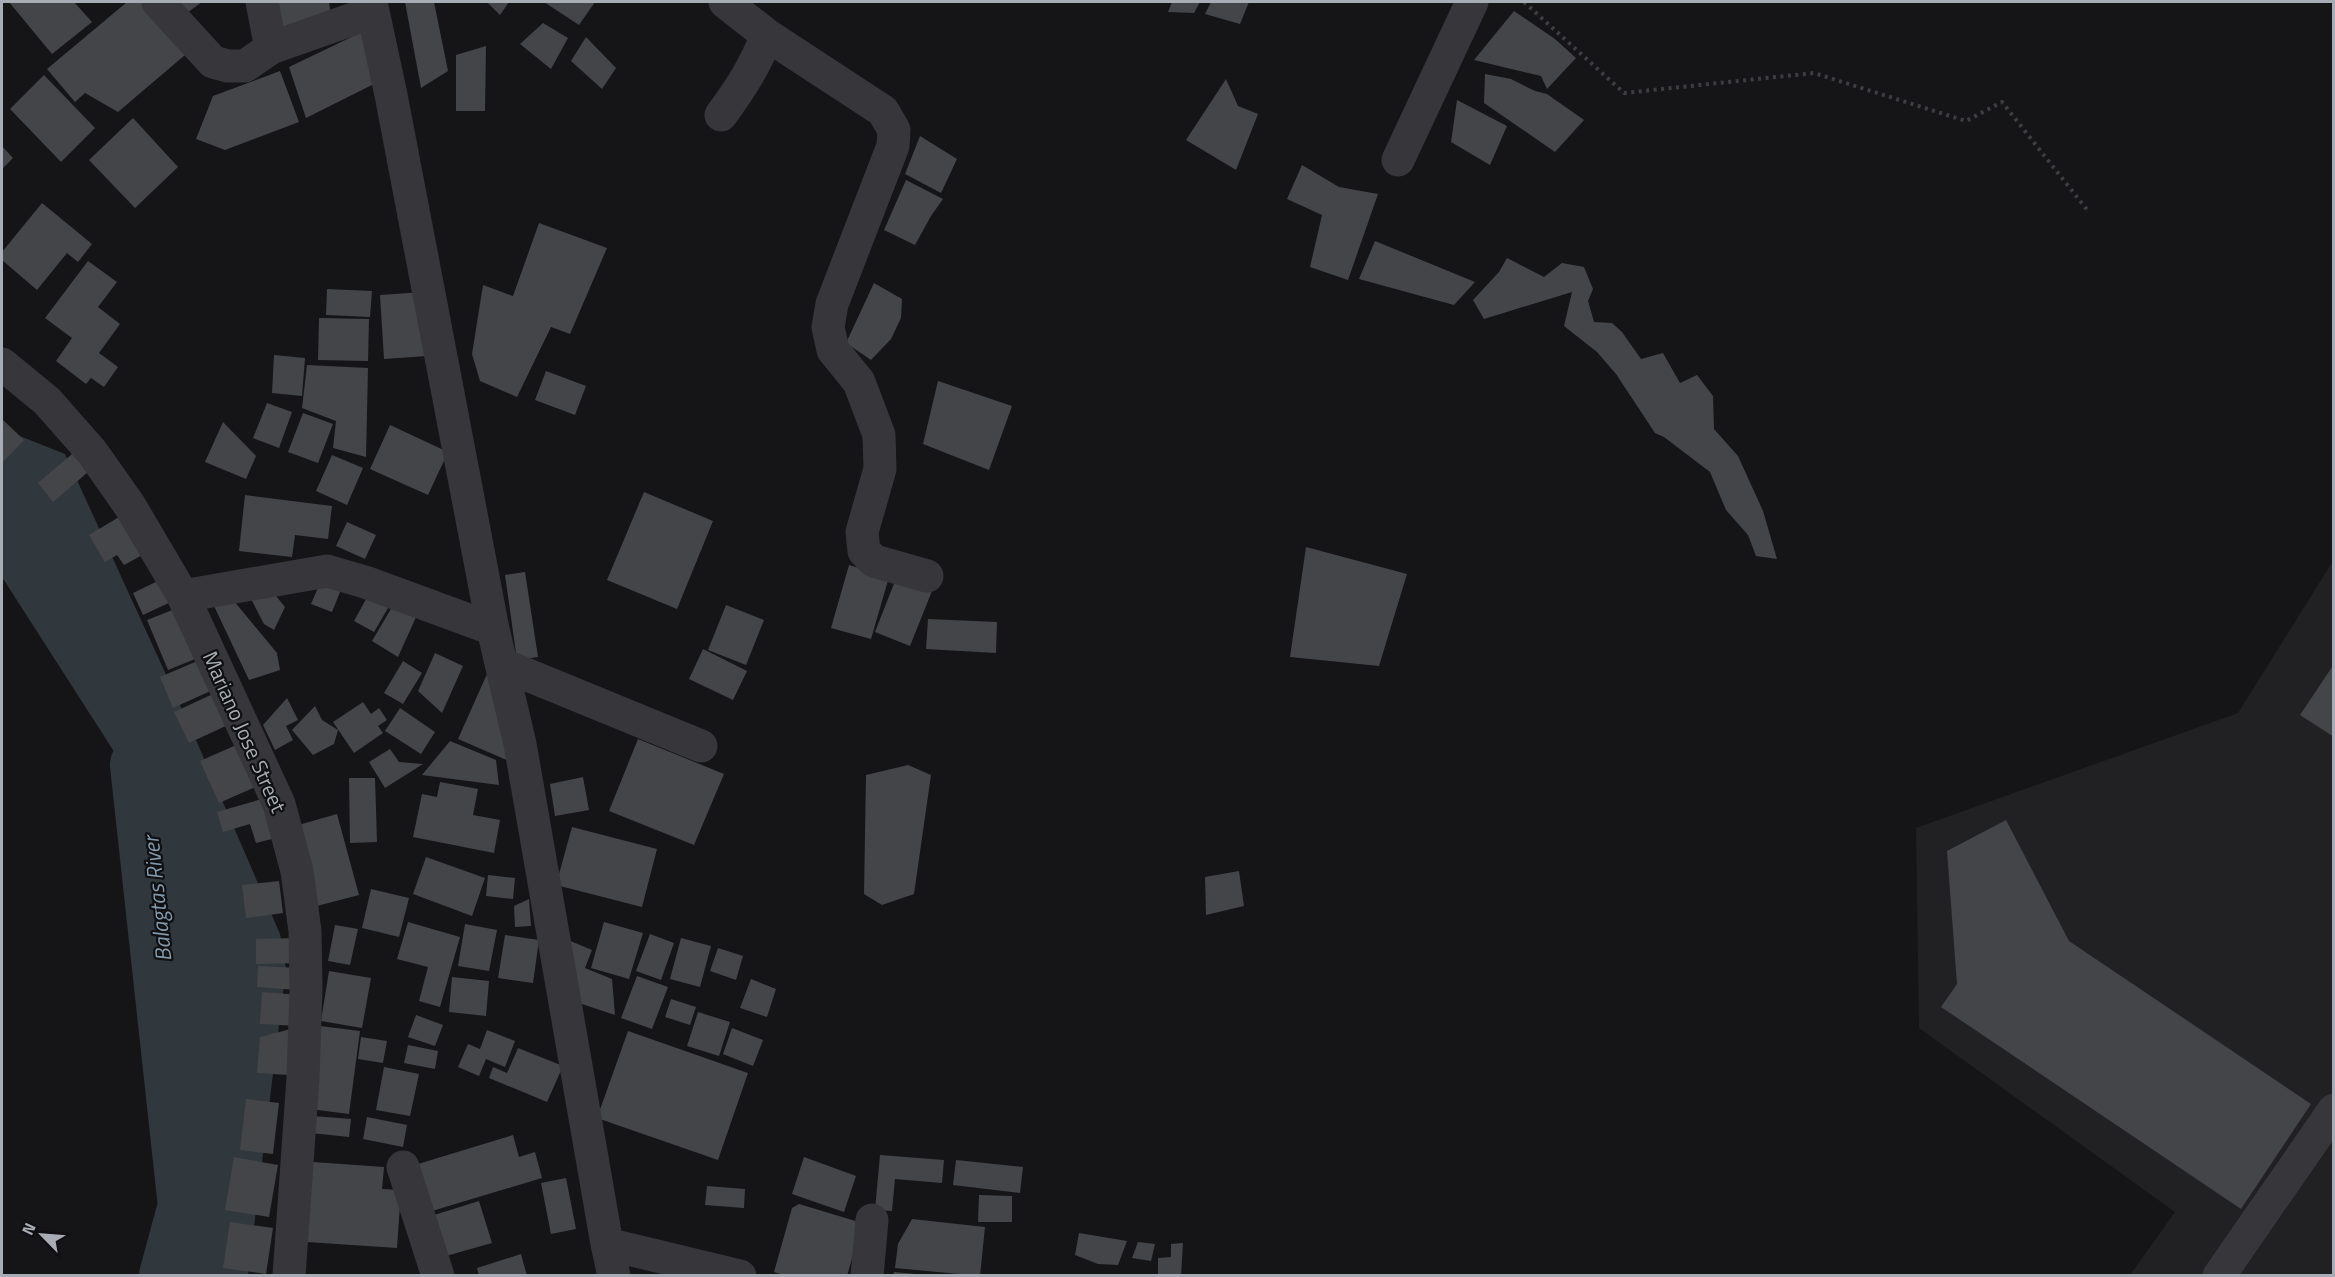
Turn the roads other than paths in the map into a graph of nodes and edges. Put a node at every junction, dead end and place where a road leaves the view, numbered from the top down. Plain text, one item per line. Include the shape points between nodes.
1 (158, 2) edge
2 (262, 2) edge
3 (725, 2) edge
4 (1472, 2) edge
5 (372, 7) edge
6 (767, 35) junction
7 (271, 48) junction
8 (721, 115) dead end
9 (1398, 160) dead end
10 (2, 364) edge
11 (927, 576) dead end
12 (183, 596) junction
13 (493, 629) junction
14 (501, 664) junction
15 (701, 746) dead end
16 (2334, 1110) edge
17 (403, 1167) dead end
18 (872, 1220) dead end
19 (607, 1244) junction
20 (289, 1275) edge
21 (438, 1275) edge
22 (614, 1275) edge
23 (740, 1275) edge
24 (867, 1275) edge
25 (2219, 1275) edge

1 - 7 street via 213,62 245,66
2 - 7 street
3 - 6 street
4 - 9 street
5 - 7 street
5 - 13 street
6 - 8 street via 757,63
6 - 11 street via 883,111 894,130 893,146 832,304 828,327 833,350 859,382 879,435 880,469 862,532 864,551 874,561
10 - 12 street, Mariano Jose Street via 47,401 92,452 130,506
12 - 13 street via 327,571
12 - 20 street, Mariano Jose Street via 279,804 297,871 305,931 306,989
13 - 14 street
14 - 15 street
14 - 19 street via 520,744
16 - 25 street
17 - 21 street
18 - 24 street
19 - 22 street
19 - 23 street

